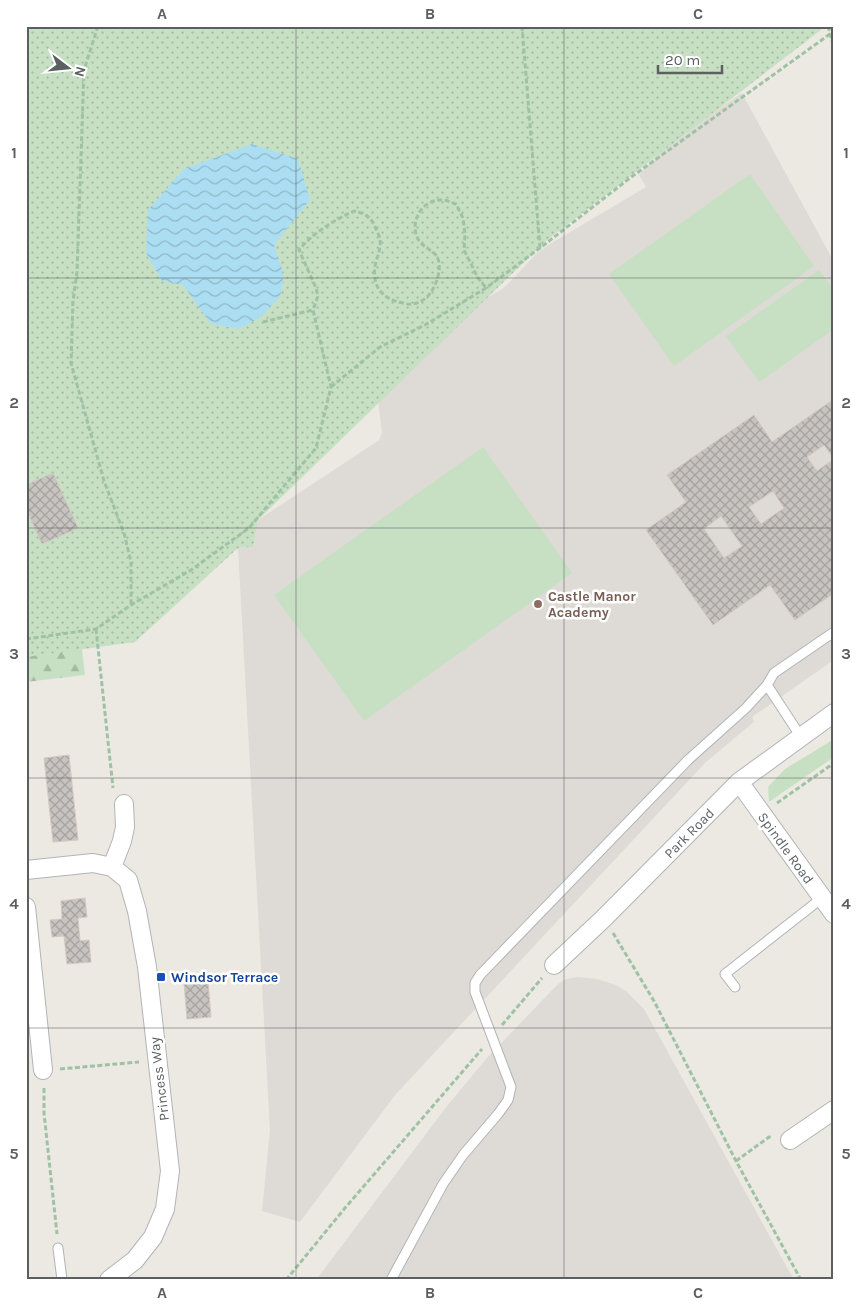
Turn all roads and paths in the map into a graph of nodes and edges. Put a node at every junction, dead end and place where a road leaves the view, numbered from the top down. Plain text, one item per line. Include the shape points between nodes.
1 (98, 26) edge
2 (522, 26) edge
3 (828, 26) edge
4 (832, 34) edge
5 (834, 48) edge
6 (540, 248) junction
7 (486, 288) junction
8 (313, 310) junction
9 (263, 322) dead end
10 (331, 387) junction
11 (131, 605) junction
12 (96, 629) junction
13 (834, 632) edge
14 (26, 639) edge
15 (767, 685) junction
16 (834, 713) edge
17 (801, 736) junction
18 (834, 763) edge
19 (739, 782) junction
20 (124, 804) joint
21 (761, 814) junction
22 (112, 867) junction
23 (26, 870) edge
24 (822, 898) junction
25 (26, 907) edge
26 (834, 914) edge
27 (604, 918) junction
28 (554, 965) joint
29 (735, 987) dead end
30 (492, 1037) junction
31 (157, 1060) junction
32 (43, 1070) junction
33 (834, 1110) edge
34 (790, 1140) joint
35 (736, 1161) junction
36 (58, 1248) joint
37 (62, 1280) edge
38 (109, 1280) edge
39 (286, 1280) edge
40 (391, 1280) edge
41 (801, 1280) edge

1 - 11 path via 84,70 71,362 104,481 124,533 131,562
2 - 6 path
3 - 4 path
4 - 5 path
4 - 6 path via 630,178
6 - 7 path
7 - 8 path via 464,250 463,218 456,204 442,200 430,202 417,214 414,229 418,239 437,257 438,281 420,302 406,304 391,300 380,293 376,281 380,239 373,221 366,214 354,211 308,239 299,250 318,296
7 - 10 path via 425,325 380,347
8 - 9 path
8 - 10 path
10 - 11 path via 316,448 249,528 191,570
11 - 12 path
12 - 14 path
12 - 20 path via 114,796
13 - 15 lane via 774,673
15 - 17 lane
15 - 30 lane via 688,760 480,974 475,992
16 - 17 street, Park Road
17 - 19 street, Park Road
18 - 21 path
19 - 21 street, Spindle Road
19 - 27 street, Park Road
20 - 22 street via 125,827
21 - 24 street, Spindle Road
22 - 23 street via 93,863
22 - 31 street, Princess Way via 128,880 137,911
24 - 26 street, Spindle Road
24 - 29 lane via 725,974
25 - 32 street
27 - 28 street, Park Road
27 - 35 path via 654,1001
28 - 30 path
30 - 39 path
30 - 40 lane via 511,1086 508,1100 443,1184
31 - 32 path
31 - 38 street, Princess Way via 170,1171 166,1209 153,1237 134,1260
32 - 36 path via 44,1113
33 - 34 street
34 - 35 path via 769,1137
35 - 41 path
36 - 37 lane

